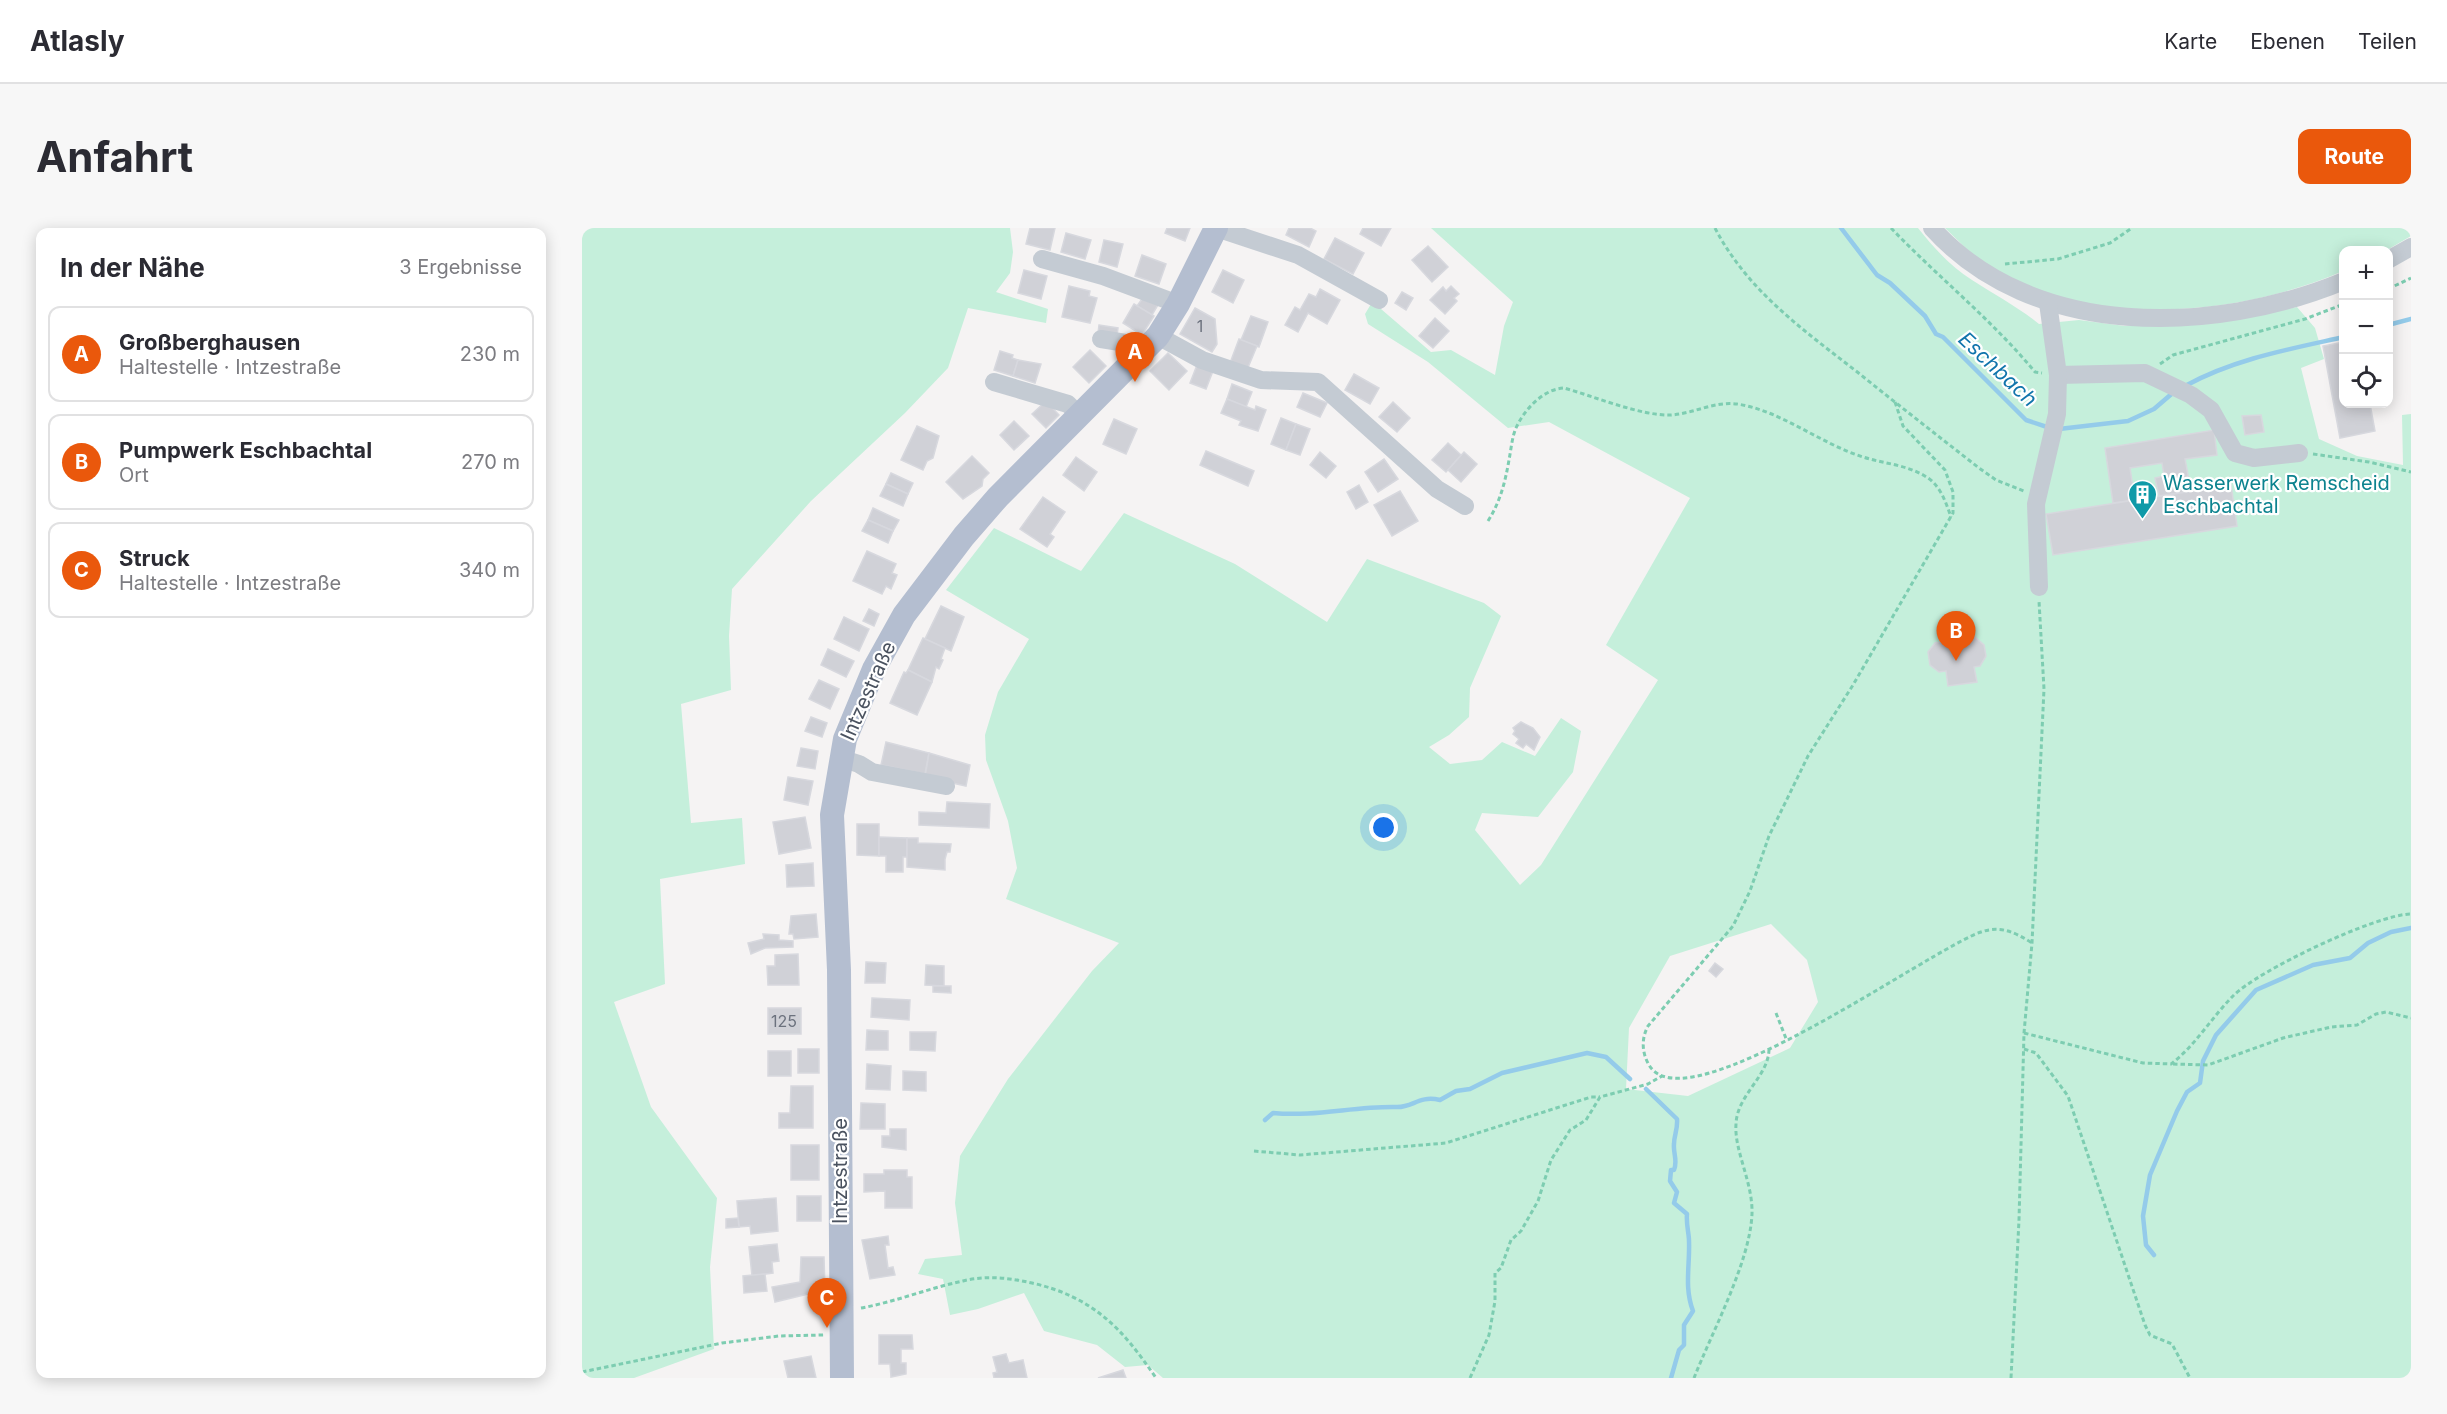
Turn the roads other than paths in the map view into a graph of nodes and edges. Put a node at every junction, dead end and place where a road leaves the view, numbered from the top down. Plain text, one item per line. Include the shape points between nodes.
1 (1216, 228) edge
2 (1932, 228) edge
3 (2411, 247) edge
4 (2393, 257) edge
5 (1042, 259) dead end
6 (2339, 282) edge
7 (1378, 300) dead end
8 (2048, 303) junction
9 (1178, 304) junction
10 (1101, 339) dead end
11 (1151, 344) junction
12 (2058, 375) junction
13 (994, 382) dead end
14 (1080, 416) junction
15 (2300, 453) road end
16 (1465, 507) dead end
17 (2039, 587) road end
18 (840, 758) junction
19 (946, 786) dead end
20 (842, 1378) edge

1 - 7 street via 1298,255
1 - 9 main road, Intzestraße
2 - 8 street via 1964,259 2008,286
3 - 4 street
5 - 9 street
6 - 8 street via 2266,306 2204,314 2119,317
8 - 12 street
9 - 11 main road, Intzestraße
10 - 11 street
11 - 14 main road, Intzestraße
11 - 16 street via 1261,380 1318,382 1437,489
12 - 15 street via 2145,374 2176,387 2211,410 2235,453 2254,458
12 - 17 street via 2057,414 2037,494
13 - 14 street via 1068,404
14 - 18 main road, Intzestraße via 998,497 904,615 874,669
18 - 19 street via 872,772
18 - 20 main road, Intzestraße via 832,821 839,970

